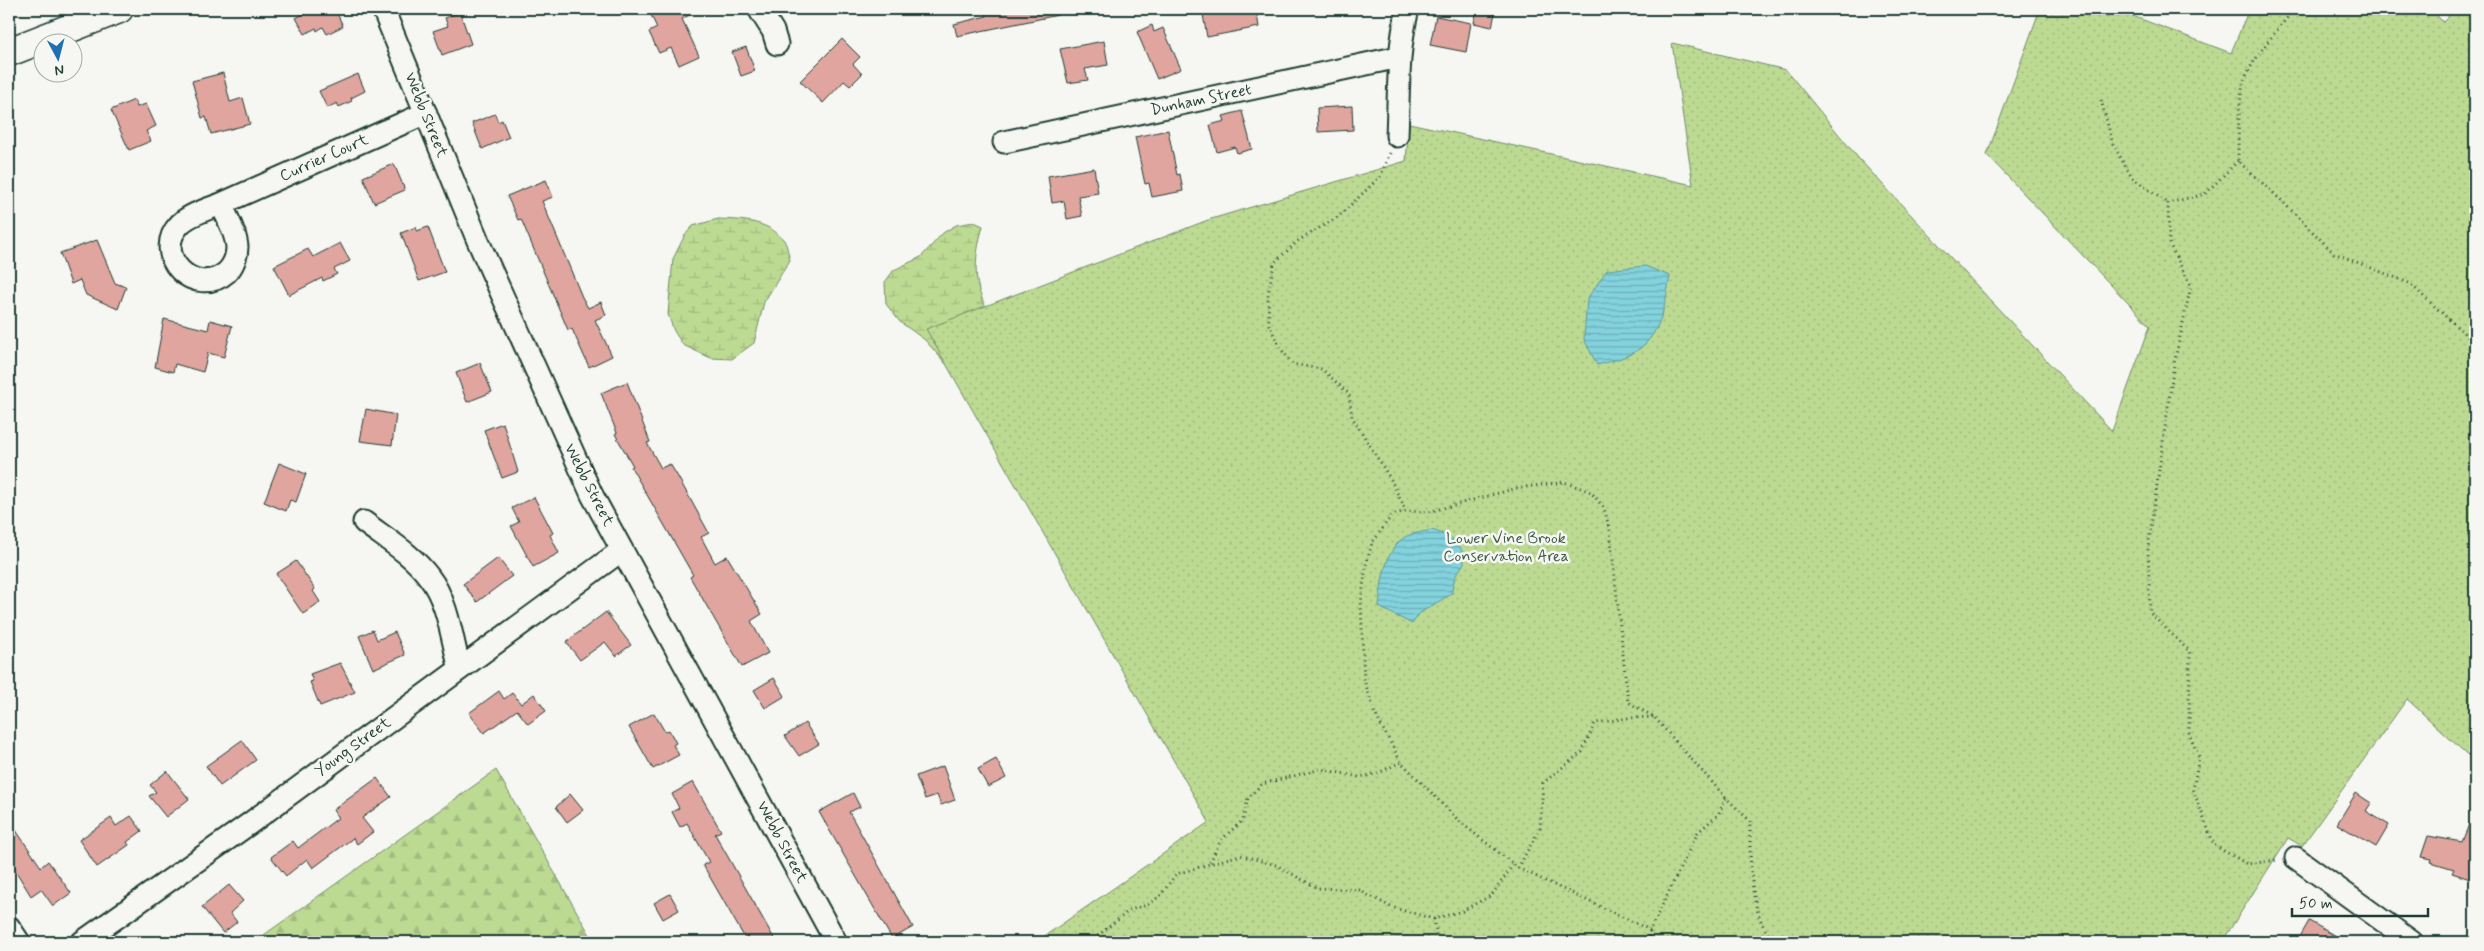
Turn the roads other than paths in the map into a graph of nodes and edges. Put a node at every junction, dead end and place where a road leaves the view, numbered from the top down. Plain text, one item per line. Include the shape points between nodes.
1 (118, 9) edge
2 (383, 9) edge
3 (759, 9) edge
4 (1408, 9) edge
5 (777, 44) dead end
6 (9, 52) edge
7 (1399, 57) junction
8 (426, 113) junction
9 (1397, 136) road end
10 (1004, 142) dead end
11 (221, 204) dead end
12 (364, 522) dead end
13 (622, 550) junction
14 (460, 668) junction
15 (2296, 858) road end
16 (2372, 912) junction
17 (9, 927) edge
18 (19, 942) edge
19 (82, 942) edge
20 (836, 942) edge
21 (2383, 942) edge
22 (2412, 942) edge

1 - 6 main road
2 - 8 street, Webb Street
3 - 5 street
4 - 7 street
7 - 9 street
7 - 10 street, Dunham Street
8 - 11 street, Currier Court
8 - 13 street, Webb Street via 545,396
12 - 14 street via 412,558 430,578 442,604
13 - 14 street, Young Street
13 - 20 street, Webb Street
14 - 19 street, Young Street
15 - 16 street
16 - 21 street
16 - 22 street
17 - 18 street

